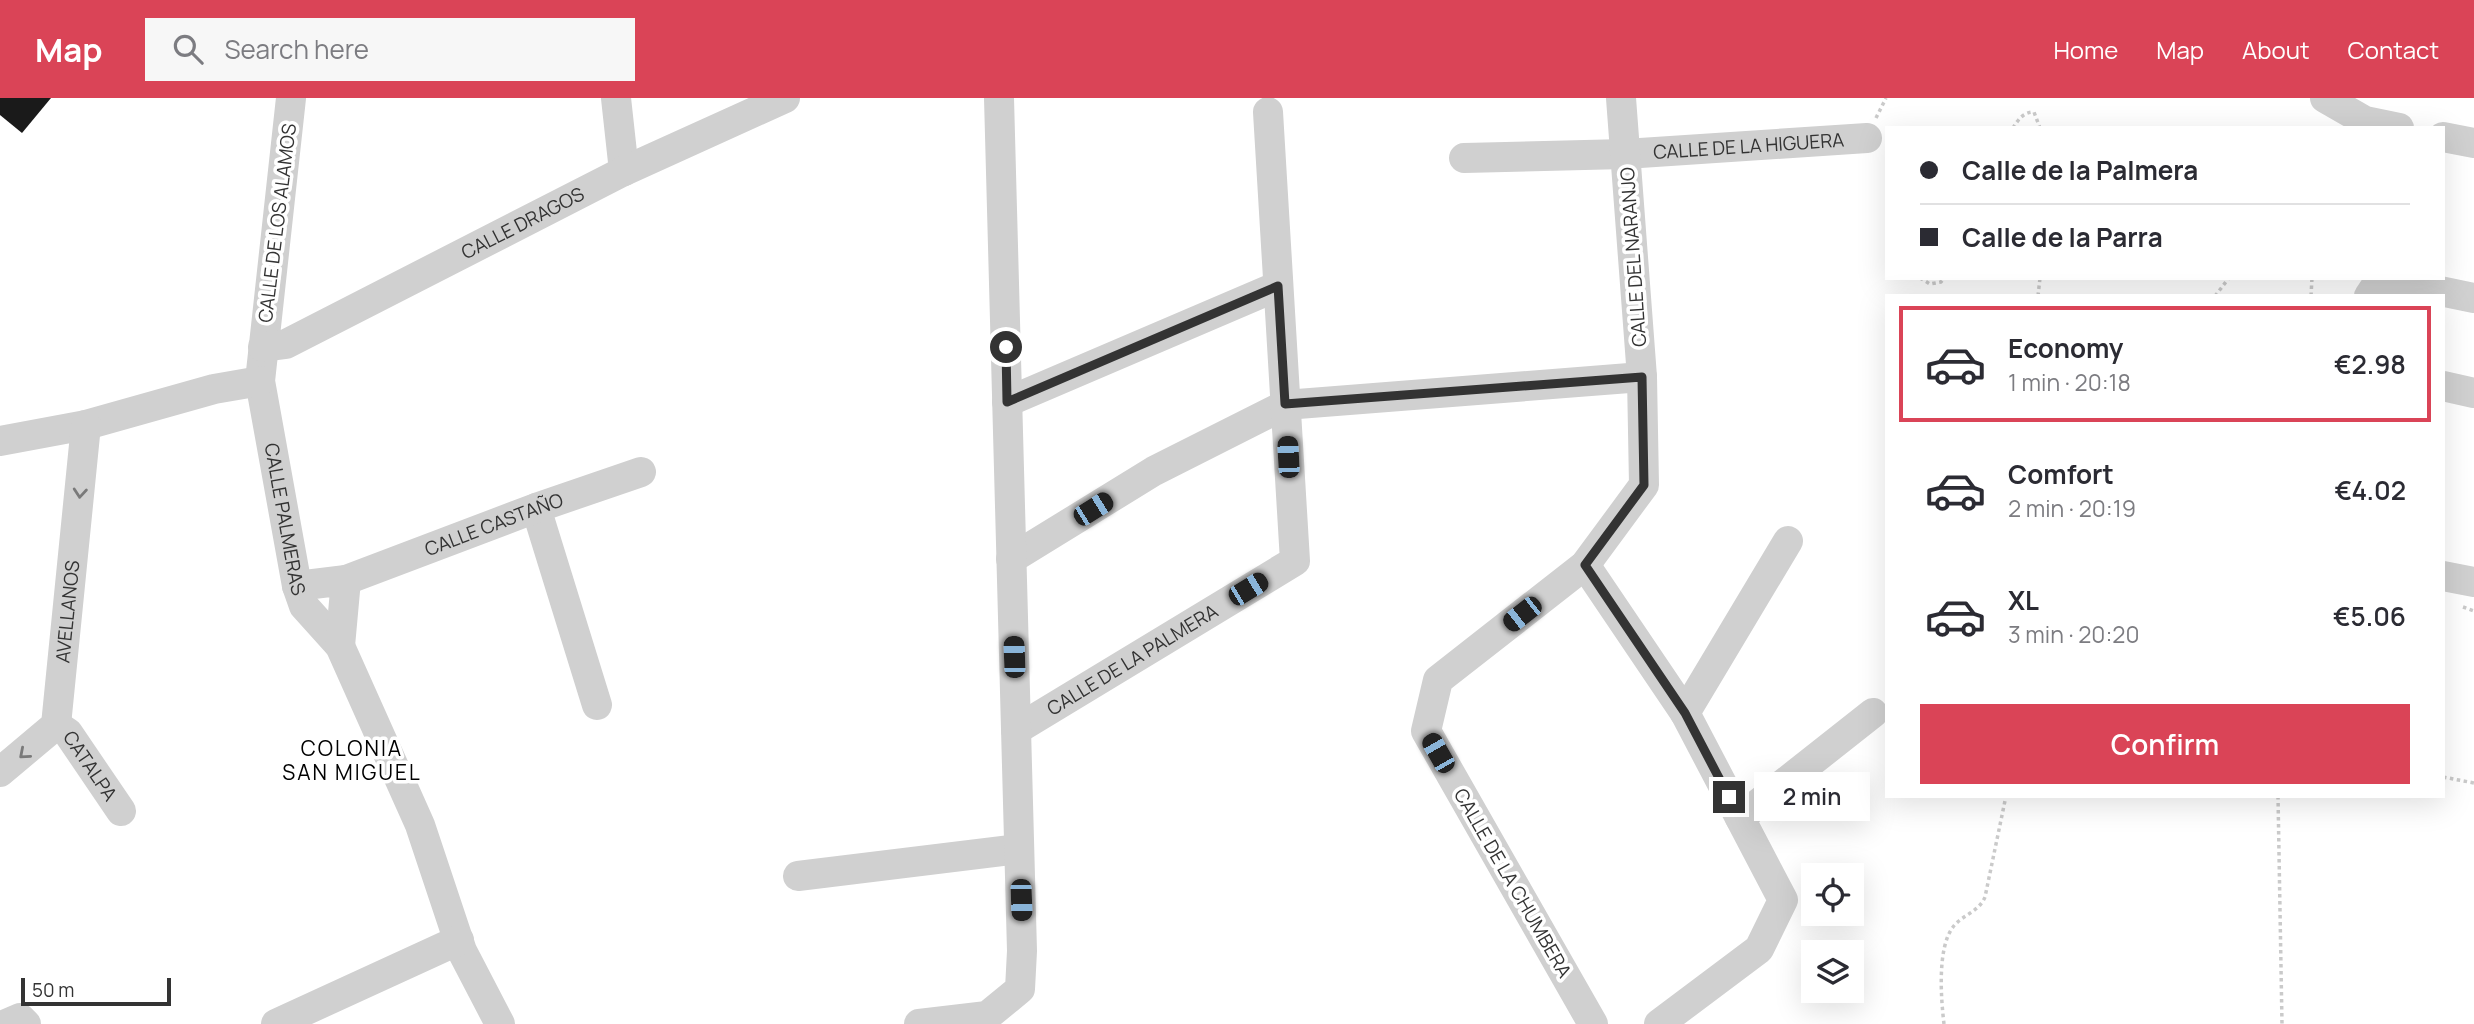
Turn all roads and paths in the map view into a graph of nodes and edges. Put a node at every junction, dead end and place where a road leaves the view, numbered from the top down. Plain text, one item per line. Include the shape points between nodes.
1 (291, 98) edge
2 (616, 98) edge
3 (785, 98) edge
4 (999, 98) edge
5 (1621, 98) edge
6 (2338, 101) edge
7 (1268, 112) dead end
8 (2014, 126) edge
9 (2038, 126) edge
10 (2389, 126) edge
11 (2445, 137) edge
12 (1867, 138) dead end
13 (2474, 143) edge
14 (1625, 154) junction
15 (1464, 158) dead end
16 (624, 171) junction
17 (1923, 280) edge
18 (1942, 280) edge
19 (2227, 280) edge
20 (1278, 286) junction
21 (2378, 288) edge
22 (2217, 294) edge
23 (2436, 294) edge
24 (2445, 295) edge
25 (2474, 298) edge
26 (263, 347) junction
27 (1642, 377) junction
28 (260, 381) junction
29 (2445, 386) edge
30 (2474, 393) edge
31 (1007, 402) junction
32 (1285, 404) junction
33 (86, 425) junction
34 (0, 441) edge
35 (641, 472) dead end
36 (536, 508) junction
37 (1788, 541) dead end
38 (1012, 559) junction
39 (1585, 565) junction
40 (2445, 576) edge
41 (346, 580) junction
42 (2474, 582) edge
43 (297, 586) junction
44 (340, 646) junction
45 (597, 705) dead end
46 (1685, 713) junction
47 (1873, 713) dead end
48 (56, 725) junction
49 (1016, 730) junction
50 (0, 772) edge
51 (2445, 777) edge
52 (2474, 783) edge
53 (2006, 798) edge
54 (2278, 798) edge
55 (121, 811) dead end
56 (1740, 818) junction
57 (1019, 849) junction
58 (798, 876) dead end
59 (459, 940) junction
60 (6, 1024) edge
61 (26, 1024) edge
62 (276, 1024) edge
63 (500, 1024) edge
64 (919, 1024) edge
65 (1593, 1024) edge
66 (1659, 1024) edge
67 (1944, 1024) edge
68 (2282, 1024) edge

1 - 26 street, CALLE DE LOS ALAMOS
2 - 16 street
3 - 16 street, CALLE DRAGOS
4 - 31 street, CALLE DE LA PALMERA
5 - 14 street, CALLE DEL NARANJO
6 - 10 street via 2365,121
7 - 20 street, CALLE DE LA PALMERA
8 - 9 path via 2034,112
11 - 13 street
12 - 14 street, CALLE DE LA HIGUERA
14 - 15 street, CALLE DE LA HIGUERA
14 - 27 street, CALLE DEL NARANJO
16 - 26 street, CALLE DRAGOS via 286,344
17 - 18 path via 1930,284
19 - 22 path
20 - 31 street
20 - 32 street, CALLE DE LA PALMERA
21 - 23 street
24 - 25 street
26 - 28 street, CALLE PALMERAS
27 - 32 street
27 - 39 street, CALLE DEL NARANJO via 1644,485
28 - 33 street via 214,389
28 - 43 street, CALLE PALMERAS
29 - 30 street
31 - 38 street, CALLE DE LA PALMERA
32 - 38 street via 1154,471
32 - 49 street, CALLE DE LA PALMERA via 1294,561
33 - 34 street
33 -> 48 street, AVELLANOS
35 - 36 street, CALLE CASTAÑO
36 - 41 street, CALLE CASTAÑO
36 - 45 street
37 - 46 street
38 - 49 street, CALLE DE LA PALMERA
39 - 46 street
39 - 65 street, CALLE DE LA CHUMBERA via 1438,680 1426,731
40 - 42 street
41 - 43 street, CALLE CASTAÑO
41 - 44 street
43 - 44 street, CALLE PALMERAS via 304,606
44 - 59 street, CALLE PALMERAS via 420,825
46 - 56 street
47 - 56 street
48 -> 50 street
48 - 55 street, CATALPA via 68,733
49 - 57 street, CALLE DE LA PALMERA
51 - 52 path
53 - 67 path via 1985,897 1952,928 1944,956 1940,990
54 - 68 path
56 - 66 street via 1783,900 1759,949
57 - 58 street
57 - 64 street, CALLE DE LA PALMERA via 1020,989 987,1016
59 - 62 street
59 - 63 street, CALLE PALMERAS
60 - 61 street via 20,1018

